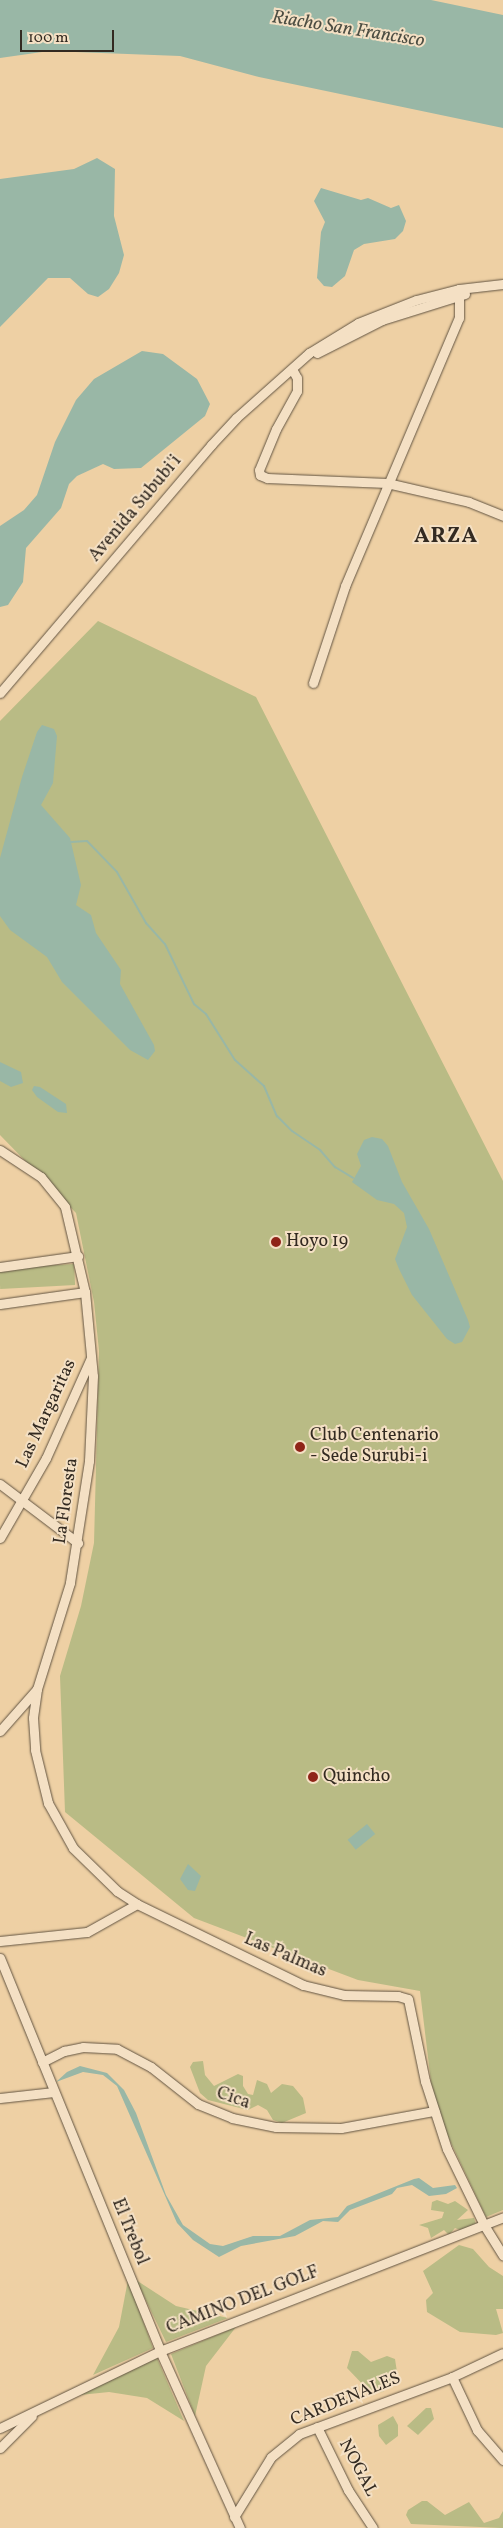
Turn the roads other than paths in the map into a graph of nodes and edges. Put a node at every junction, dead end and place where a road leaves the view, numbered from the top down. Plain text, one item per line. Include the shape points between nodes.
1 (503, 285) edge
2 (460, 292) junction
3 (292, 369) junction
4 (386, 483) junction
5 (503, 516) edge
6 (313, 683) dead end
7 (0, 693) edge
8 (0, 1150) edge
9 (78, 1256) junction
10 (0, 1267) edge
11 (85, 1292) junction
12 (0, 1304) edge
13 (92, 1354) junction
14 (0, 1484) edge
15 (22, 1502) junction
16 (0, 1538) edge
17 (78, 1543) junction
18 (37, 1689) junction
19 (18, 1713) junction
20 (33, 1718) junction
21 (0, 1732) edge
22 (117, 1891) junction
23 (137, 1904) junction
24 (121, 1911) junction
25 (0, 1941) edge
26 (0, 1958) edge
27 (42, 2062) junction
28 (54, 2092) junction
29 (0, 2098) edge
30 (434, 2111) junction
31 (503, 2217) edge
32 (484, 2225) junction
33 (503, 2256) edge
34 (160, 2350) junction
35 (503, 2353) edge
36 (452, 2377) junction
37 (33, 2414) junction
38 (318, 2427) junction
39 (0, 2428) edge
40 (0, 2448) edge
41 (503, 2460) edge
42 (234, 2517) junction
43 (371, 2525) edge
44 (240, 2528) edge

1 - 2 street, Avenida Sububi'i
2 - 3 street, Avenida Sububi'i via 382,320 308,356
2 - 4 street via 459,318
3 - 4 street via 297,378 297,391 276,429 259,470 260,475 267,478
3 - 7 street, Avenida Sububi'i via 236,418 212,444
4 - 5 street via 468,502
4 - 6 street via 345,586
8 - 9 street, La Floresta via 41,1177 65,1207
9 - 10 street
9 - 11 street, La Floresta
11 - 12 street
11 - 13 street, La Floresta
13 - 15 street, Las Margaritas via 46,1458
13 - 17 street, La Floresta via 89,1462
14 - 15 street
15 - 16 street, Las Margaritas
15 - 17 street
17 - 18 street, La Floresta via 70,1583
18 - 19 street, La Floresta
18 - 20 street, Las Palmas
19 - 20 street via 24,1711
19 - 21 street, La Floresta
20 - 22 street, Las Palmas via 39,1778 48,1803 73,1848
22 - 23 street, Las Palmas
22 - 24 street
23 - 24 street
23 - 30 street, Las Palmas via 303,1985 344,1995 408,1999
24 - 25 street via 100,1926 72,1936
26 - 27 street, El Trebol
27 - 28 street, El Trebol
27 - 30 street, Cica via 64,2051 83,2047 117,2049 152,2067 198,2104 232,2118 276,2127 341,2128
28 - 29 street
28 - 34 street, El Trebol
30 - 32 street, Las Palmas via 460,2178
31 - 32 street, CAMINO DEL GOLF
32 - 33 street, Las Palmas
32 - 34 street, CAMINO DEL GOLF
34 - 37 street, CAMINO DEL GOLF via 83,2386
34 - 42 street, El Trebol
35 - 36 street, CARDENALES
36 - 38 street, CARDENALES
36 - 41 street via 477,2430
37 - 39 street, CAMINO DEL GOLF
37 - 40 street
38 - 42 street, CARDENALES via 299,2434 271,2457
38 - 43 street, NOGAL via 348,2490
42 - 44 street, El Trebol

